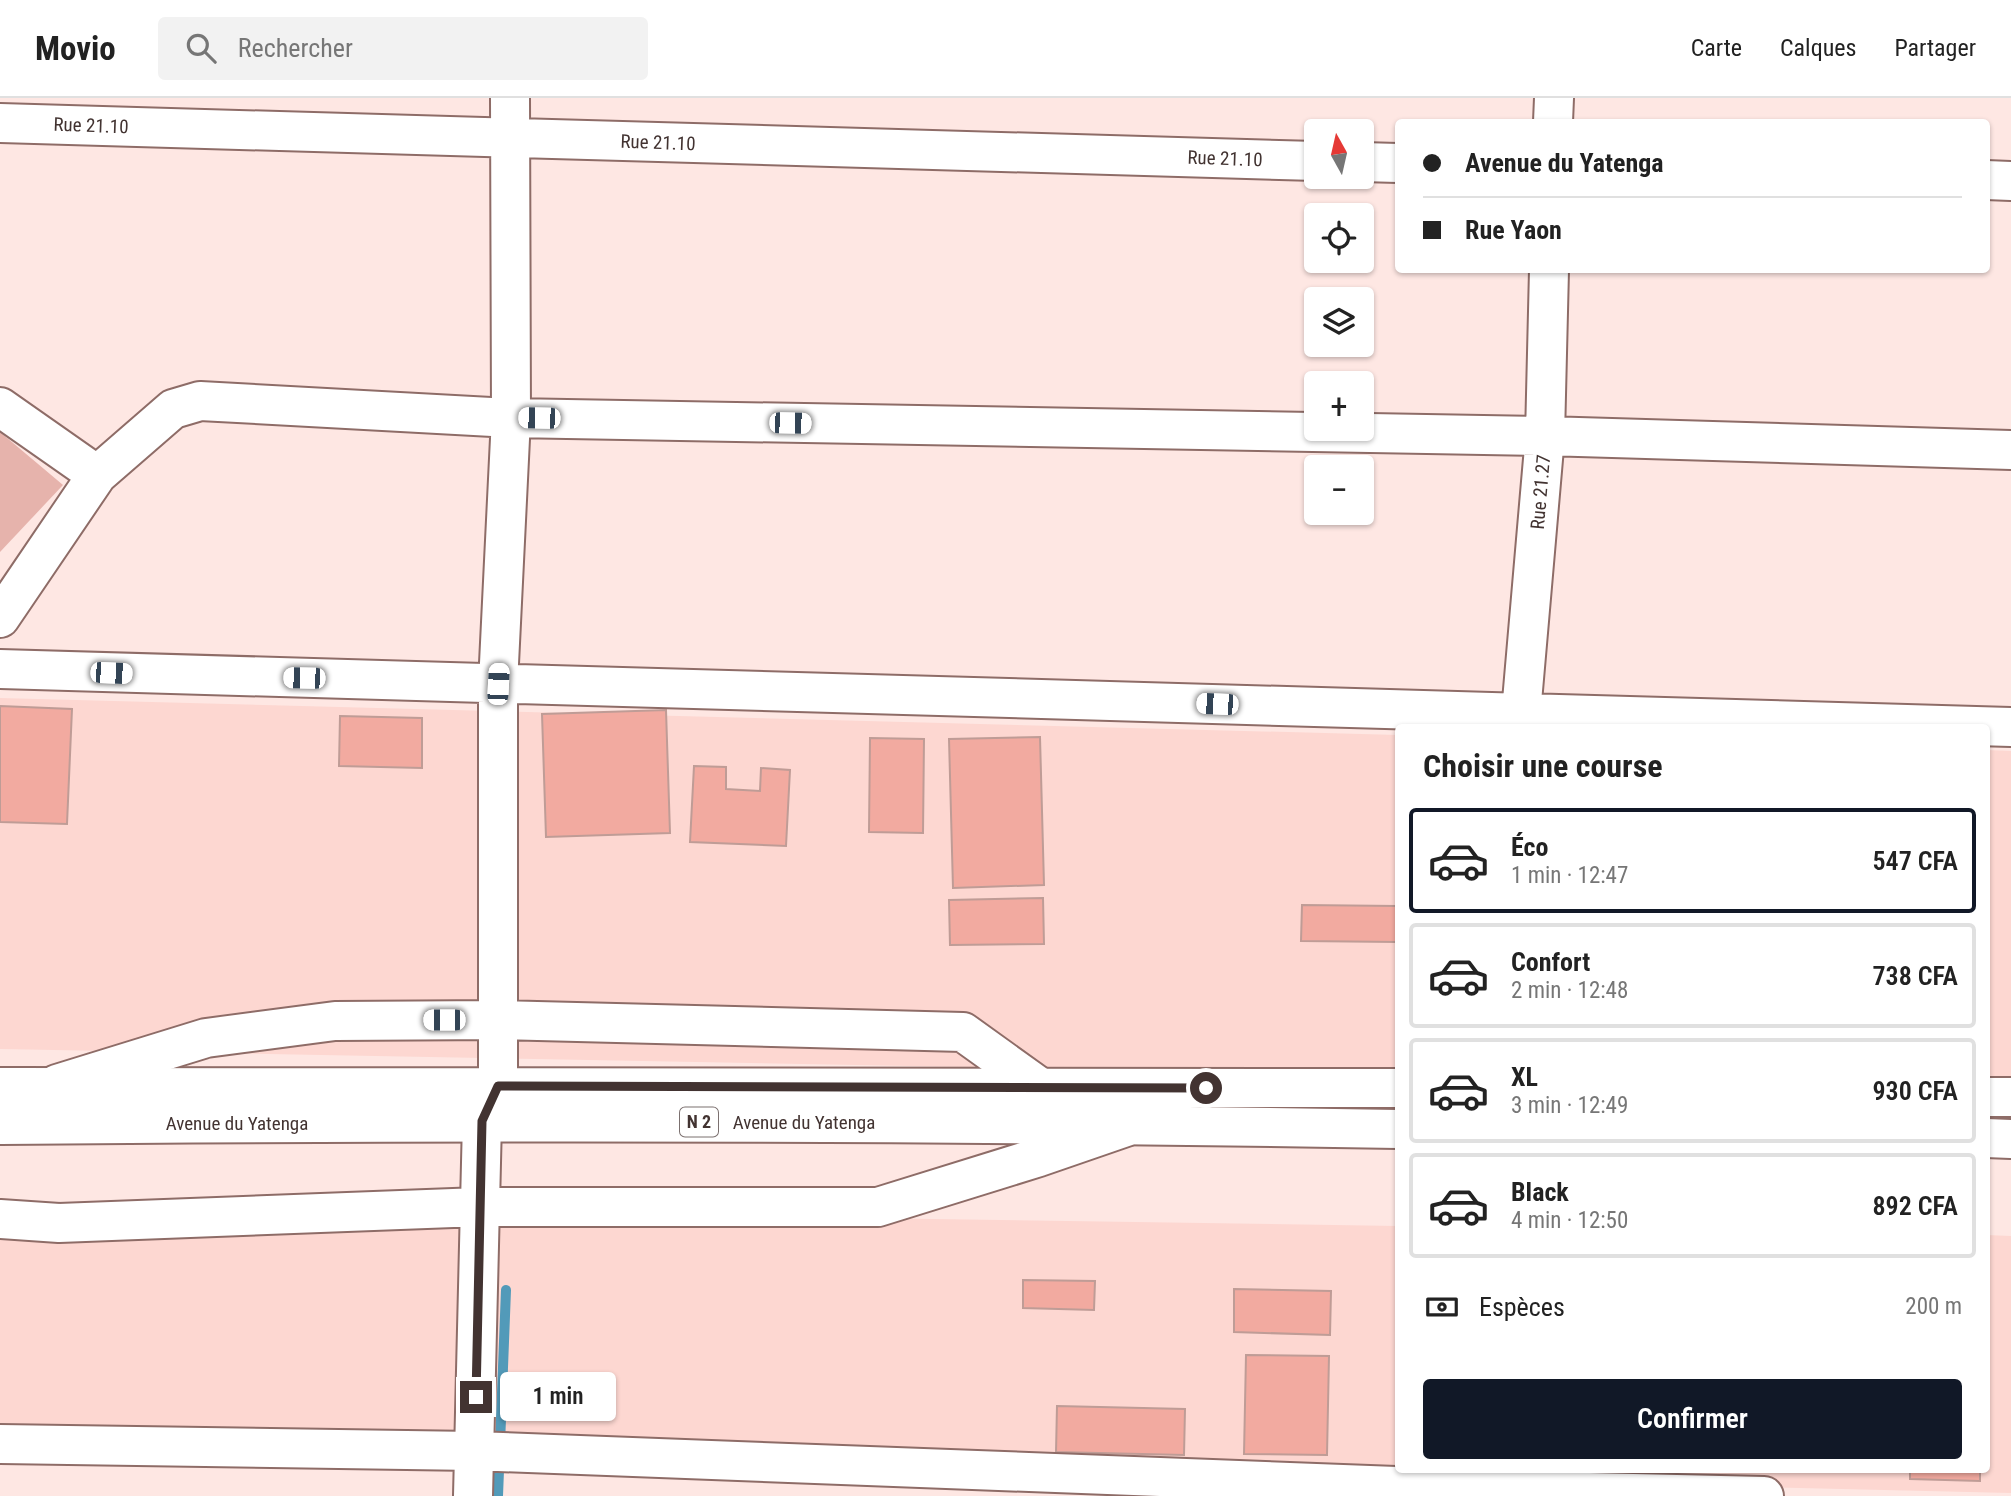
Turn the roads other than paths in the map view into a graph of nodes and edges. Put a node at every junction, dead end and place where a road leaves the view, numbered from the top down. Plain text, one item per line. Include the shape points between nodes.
1 (510, 98) edge
2 (1554, 98) edge
3 (1553, 119) edge
4 (0, 123) edge
5 (508, 137) junction
6 (1304, 161) edge
7 (1374, 162) edge
8 (1395, 163) edge
9 (1990, 180) edge
10 (2011, 181) edge
11 (1549, 273) edge
12 (0, 407) edge
13 (511, 418) junction
14 (1545, 436) junction
15 (2011, 450) edge
16 (97, 475) junction
17 (0, 618) edge
18 (0, 669) edge
19 (498, 684) junction
20 (1521, 713) junction
21 (1906, 724) edge
22 (1990, 726) edge
23 (2011, 727) edge
24 (498, 1020) junction
25 (498, 1086) junction
26 (0, 1087) edge
27 (46, 1087) junction
28 (1041, 1088) junction
29 (1395, 1088) edge
30 (1990, 1097) edge
31 (2011, 1097) edge
32 (482, 1121) junction
33 (1132, 1124) junction
34 (0, 1125) edge
35 (1395, 1129) edge
36 (1990, 1138) edge
37 (2011, 1139) edge
38 (480, 1207) junction
39 (0, 1219) edge
40 (0, 1444) edge
41 (474, 1451) junction
42 (1503, 1493) edge
43 (474, 1496) edge
44 (1764, 1496) edge

1 - 5 street
2 - 3 street
4 - 5 street, Rue 21.10
5 - 6 street, Rue 21.10
5 - 13 street
7 - 8 street
9 - 10 street
11 - 14 street, Rue 21.27
12 - 16 street
13 - 14 street
13 - 16 street via 200,401 173,409
13 - 19 street
14 - 15 street
14 - 20 street, Rue 21.27
16 - 17 street
18 - 19 street
19 - 20 street
19 - 24 street
20 - 21 street
22 - 23 street
24 - 25 street
24 - 27 street via 335,1021 206,1038
24 - 28 street via 963,1032
25 - 27 street, Avenue du Yatenga / N 2
25 - 28 street, Avenue du Yatenga / N 2
25 - 32 street
26 - 27 street, Avenue du Yatenga / N 2
28 - 29 street, Avenue du Yatenga / N 2
30 - 31 street
32 - 33 street, Avenue du Yatenga / N 2
32 - 34 street, Avenue du Yatenga / N 2
32 - 38 street
33 - 35 street, Avenue du Yatenga / N 2
33 - 38 street via 878,1207
36 - 37 street
38 - 39 street via 59,1223
38 - 41 street
40 - 41 street
41 - 42 street
41 - 43 street
42 - 44 street

